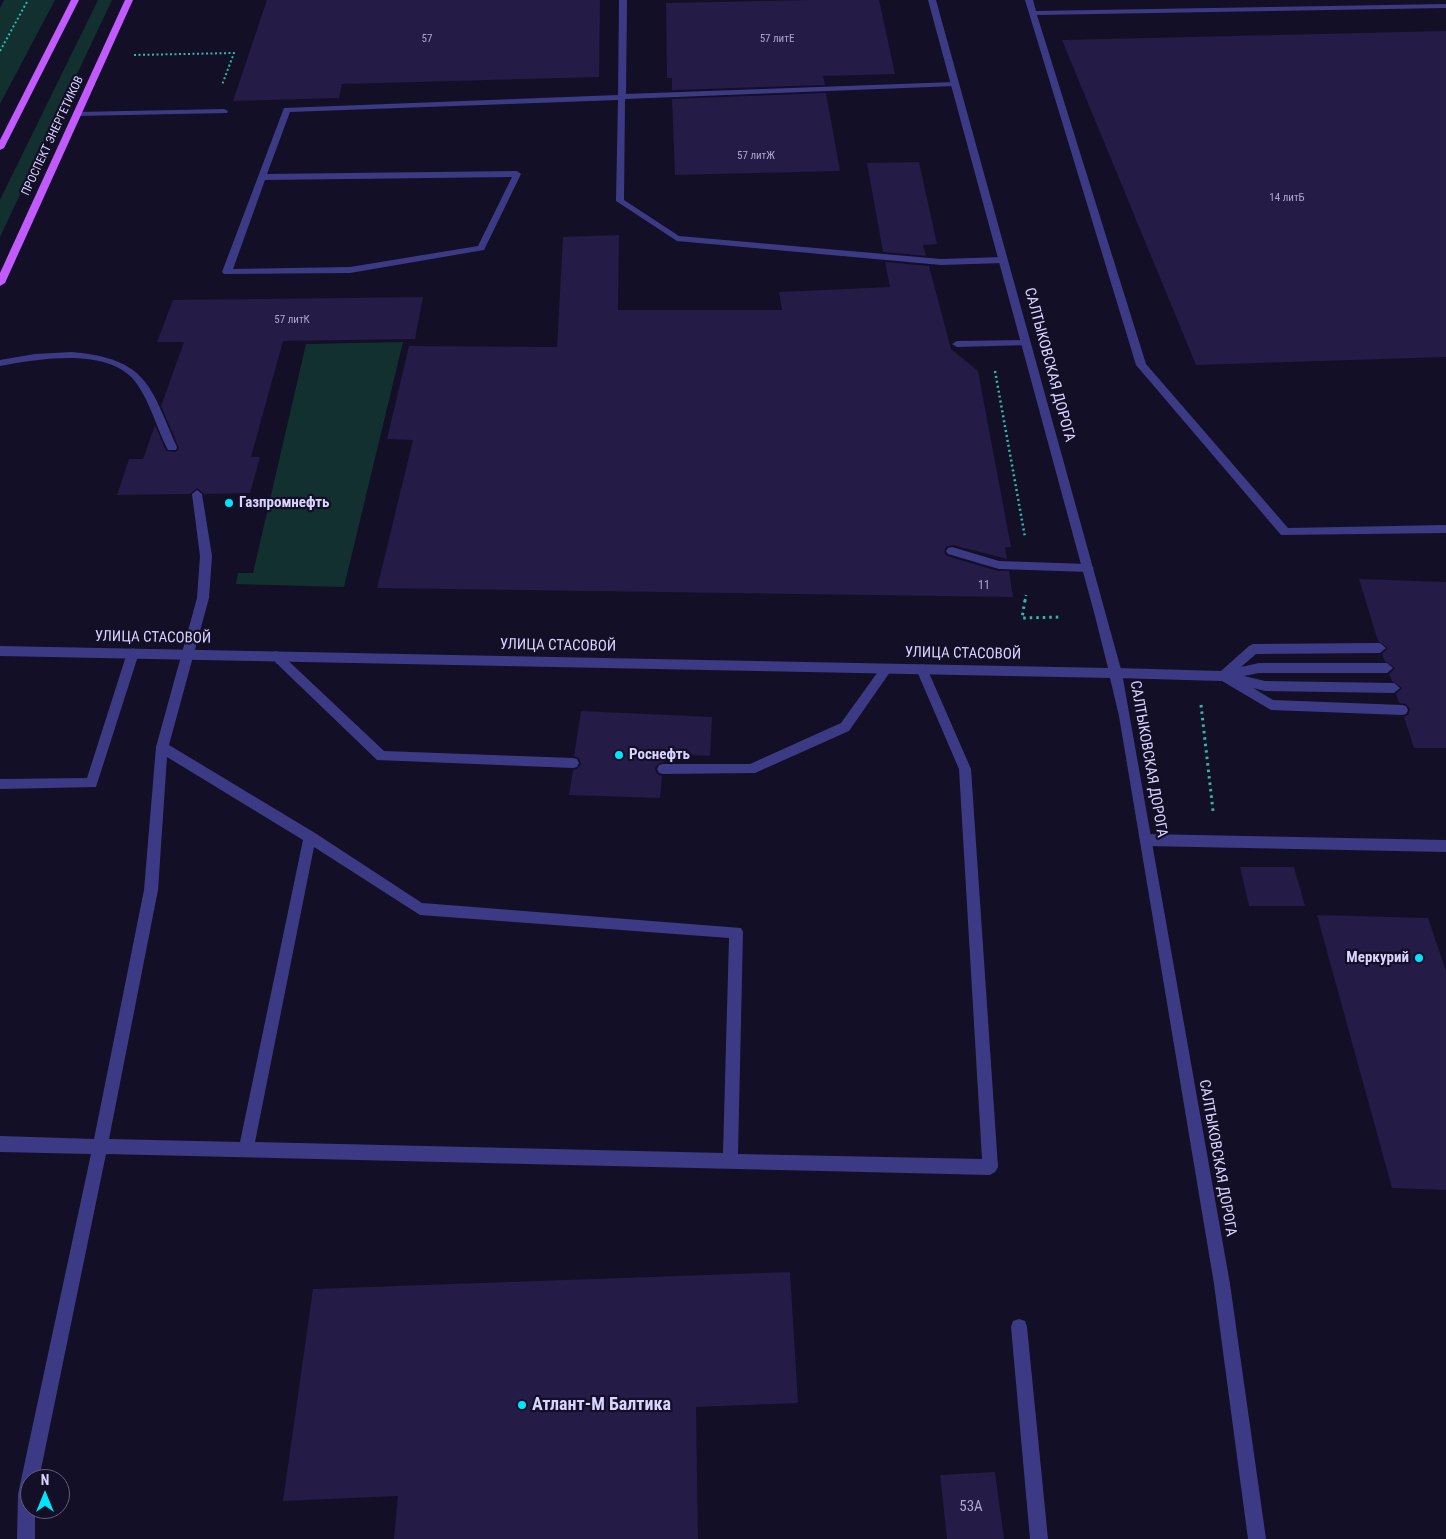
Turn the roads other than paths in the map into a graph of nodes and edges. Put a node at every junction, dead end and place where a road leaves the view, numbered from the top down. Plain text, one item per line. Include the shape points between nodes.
1 (75, 0) edge
2 (129, 0) edge
3 (623, 0) edge
4 (932, 0) edge
5 (1028, 0) edge
6 (1446, 6) edge
7 (1034, 13) junction
8 (955, 84) junction
9 (621, 98) junction
10 (224, 111) dead end
11 (77, 114) junction
12 (0, 148) edge
13 (262, 177) junction
14 (1003, 260) junction
15 (0, 283) edge
16 (1026, 343) junction
17 (957, 344) dead end
18 (0, 363) edge
19 (172, 448) dead end
20 (197, 494) dead end
21 (1446, 529) edge
22 (952, 550) dead end
23 (1088, 568) junction
24 (1380, 648) dead end
25 (0, 651) edge
26 (133, 653) junction
27 (188, 654) junction
28 (276, 656) junction
29 (1387, 668) dead end
30 (886, 669) junction
31 (922, 669) junction
32 (1116, 673) junction
33 (1224, 676) junction
34 (1394, 688) dead end
35 (1402, 710) dead end
36 (162, 747) junction
37 (573, 763) dead end
38 (663, 769) dead end
39 (0, 784) edge
40 (310, 837) junction
41 (1146, 840) junction
42 (1446, 846) edge
43 (0, 1144) edge
44 (100, 1147) junction
45 (246, 1150) junction
46 (730, 1161) junction
47 (1019, 1327) dead end
48 (26, 1539) edge
49 (1039, 1539) edge
50 (1257, 1539) edge

1 - 12 main road
2 - 11 main road, ПРОСПЕКТ ЭНЕРГЕТИКОВ
3 - 9 street
4 - 8 street, САЛТЫКОВСКАЯ ДОРОГА
5 - 7 street
6 - 7 street
7 - 21 street via 1140,365 1285,532
8 - 9 street
8 - 14 street, САЛТЫКОВСКАЯ ДОРОГА
9 - 13 street via 287,110
9 - 14 street via 620,201 677,238 941,262
10 - 11 street
11 - 15 main road, ПРОСПЕКТ ЭНЕРГЕТИКОВ
13 - 13 street via 227,272 350,270 481,248 517,174
14 - 16 street, САЛТЫКОВСКАЯ ДОРОГА
16 - 17 street
16 - 23 street, САЛТЫКОВСКАЯ ДОРОГА
18 - 19 street via 42,355 114,362 140,380
20 - 27 street via 206,556 203,598
22 - 23 street via 999,565
23 - 32 street, САЛТЫКОВСКАЯ ДОРОГА
24 - 33 street via 1253,649
25 - 26 street, УЛИЦА СТАСОВОЙ
26 - 27 street, УЛИЦА СТАСОВОЙ
26 - 39 street via 92,783
27 - 28 street, УЛИЦА СТАСОВОЙ
27 - 36 street
28 - 30 street, УЛИЦА СТАСОВОЙ
28 - 37 street via 381,756
29 - 33 street via 1259,668
30 - 31 street, УЛИЦА СТАСОВОЙ
30 - 38 street via 845,727 750,769
31 - 32 street, УЛИЦА СТАСОВОЙ
31 - 46 street via 965,769 990,1167
32 - 33 street, УЛИЦА СТАСОВОЙ
32 - 41 street, САЛТЫКОВСКАЯ ДОРОГА
33 - 34 street via 1265,686
33 - 35 street via 1272,705
36 - 40 street
36 - 44 street via 151,890
40 - 45 street
40 - 46 street via 420,909 736,932
41 - 42 street
41 - 50 street, САЛТЫКОВСКАЯ ДОРОГА via 1222,1284
43 - 44 street
44 - 45 street
44 - 48 street via 26,1494
45 - 46 street
47 - 49 street

